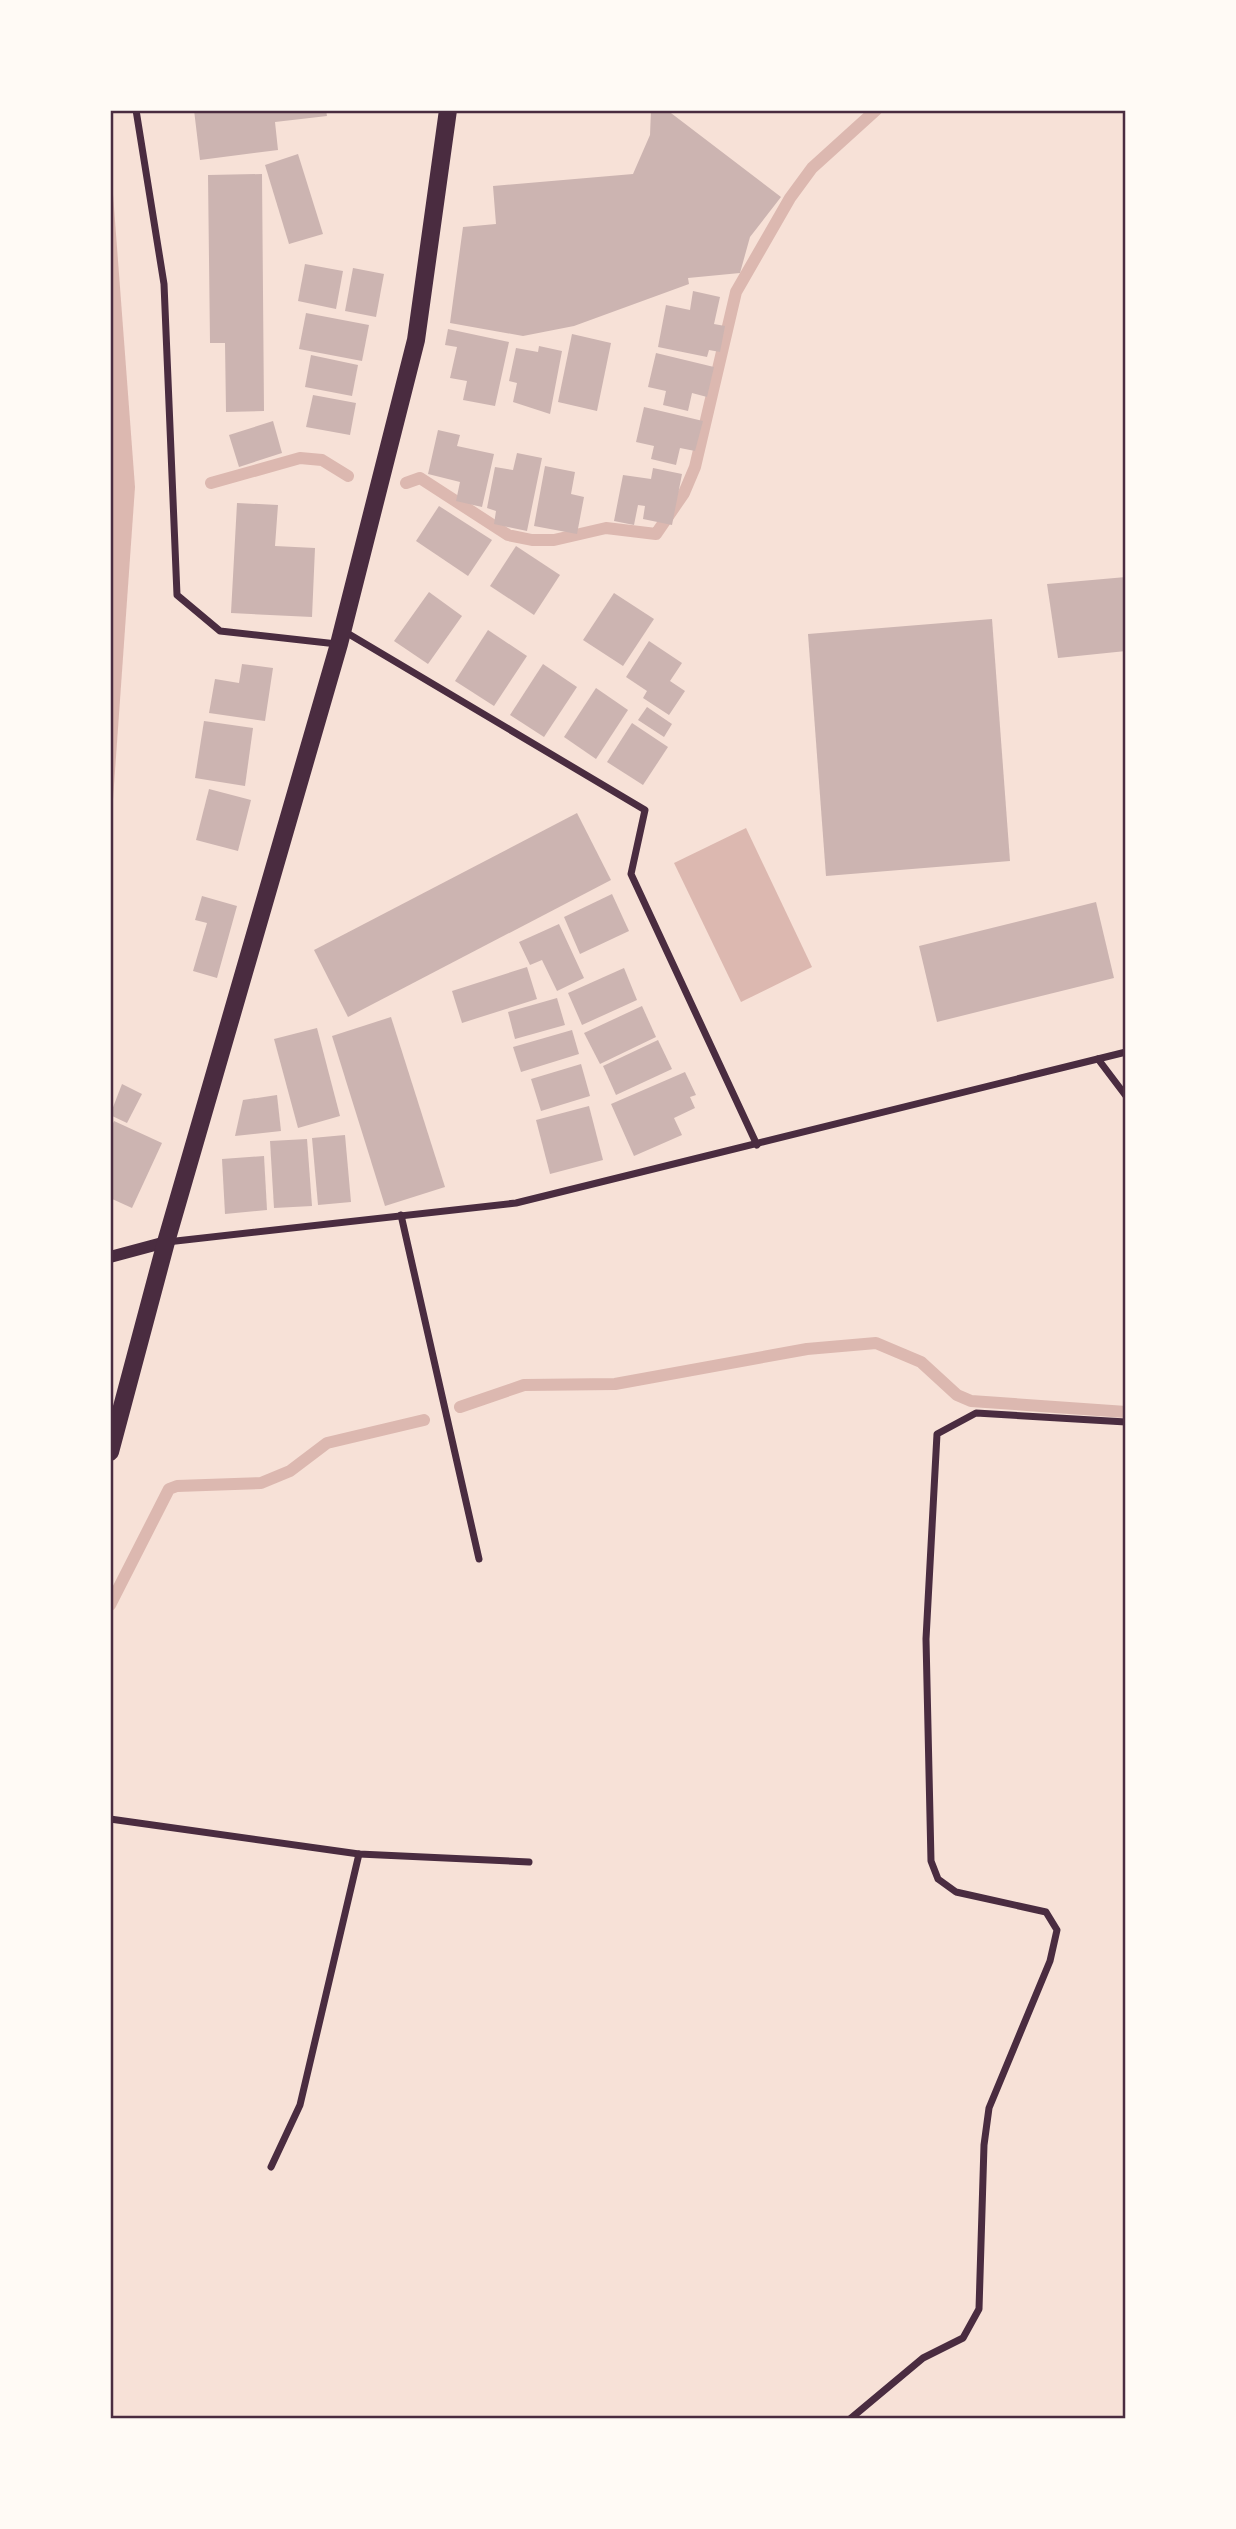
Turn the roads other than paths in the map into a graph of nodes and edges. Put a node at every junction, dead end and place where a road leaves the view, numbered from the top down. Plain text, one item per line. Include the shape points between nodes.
1 (136, 110) edge
2 (448, 110) edge
3 (340, 637) junction
4 (1126, 1052) edge
5 (1098, 1059) junction
6 (1126, 1096) edge
7 (757, 1145) junction
8 (401, 1215) junction
9 (166, 1242) junction
10 (110, 1257) edge
11 (1126, 1422) edge
12 (110, 1452) edge
13 (479, 1559) dead end
14 (110, 1819) edge
15 (359, 1854) junction
16 (529, 1862) dead end
17 (271, 2166) dead end
18 (850, 2419) edge

1 - 3 street via 164,284 177,595 220,631
2 - 3 main road via 416,340
3 - 7 street via 645,810 631,874
3 - 9 main road
4 - 5 street
5 - 6 street
5 - 7 street
7 - 8 street via 516,1203
8 - 9 street
8 - 13 street
9 - 10 street
9 - 12 main road
11 - 18 street via 976,1413 937,1434 926,1639 931,1861 938,1879 956,1892 1046,1912 1057,1930 1051,1961 989,2108 979,2309 963,2338 923,2358
14 - 15 street
15 - 16 street
15 - 17 street via 300,2105

